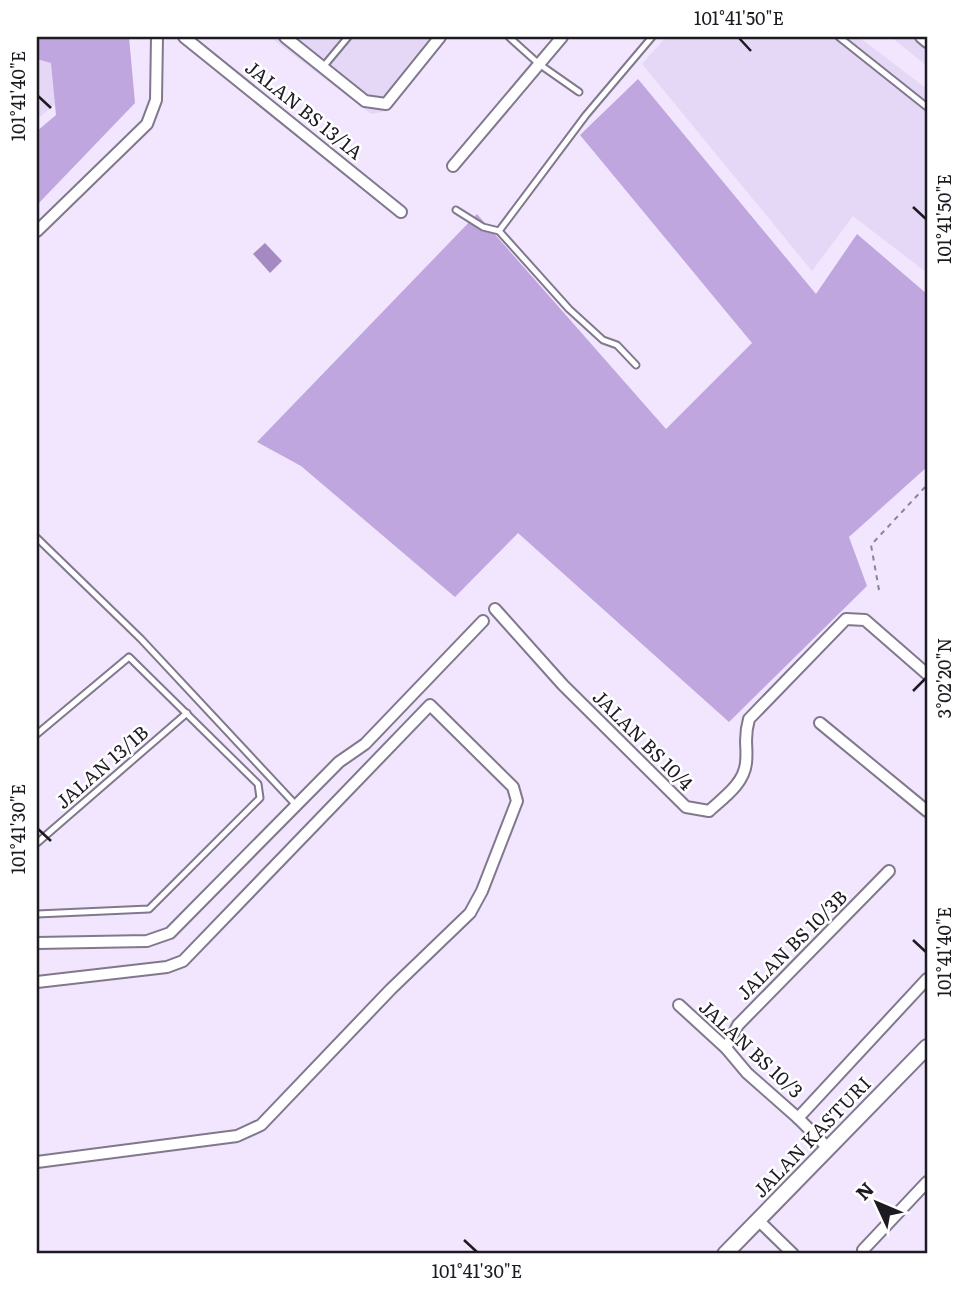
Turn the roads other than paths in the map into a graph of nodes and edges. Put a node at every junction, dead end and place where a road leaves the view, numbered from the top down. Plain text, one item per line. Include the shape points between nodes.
1 (157, 37) edge
2 (184, 37) edge
3 (285, 37) edge
4 (348, 37) edge
5 (440, 37) edge
6 (509, 37) edge
7 (562, 37) edge
8 (652, 37) edge
9 (839, 37) edge
10 (921, 37) edge
11 (927, 42) edge
12 (539, 64) junction
13 (323, 68) junction
14 (579, 92) dead end
15 (927, 107) edge
16 (453, 166) dead end
17 (456, 210) dead end
18 (401, 212) dead end
19 (37, 231) edge
20 (499, 231) junction
21 (636, 365) dead end
22 (37, 538) edge
23 (495, 609) dead end
24 (483, 621) dead end
25 (927, 674) edge
26 (187, 713) junction
27 (820, 723) dead end
28 (37, 734) edge
29 (296, 805) junction
30 (927, 811) edge
31 (37, 844) edge
32 (889, 871) dead end
33 (37, 914) edge
34 (37, 943) edge
35 (927, 979) edge
36 (37, 982) edge
37 (679, 1005) dead end
38 (927, 1047) edge
39 (726, 1048) junction
40 (798, 1118) junction
41 (828, 1149) junction
42 (37, 1162) edge
43 (927, 1182) edge
44 (758, 1220) junction
45 (863, 1250) dead end
46 (725, 1254) edge
47 (793, 1254) edge

1 - 19 street via 156,100 147,124
2 - 18 street, JALAN BS 13/1A
3 - 13 street
4 - 13 lane
5 - 13 street via 386,104 365,101
6 - 12 lane
7 - 12 street
8 - 20 lane via 586,115
9 - 15 lane
10 - 11 street
12 - 14 lane
12 - 16 street
17 - 20 lane
20 - 21 lane via 569,309
22 - 29 lane via 141,639
23 - 25 street, JALAN BS 10/4 via 563,685 686,807 709,811 738,785 746,765 744,736 749,719 846,620 864,620
24 - 29 street via 365,744 338,762
26 - 28 lane via 127,657
26 - 31 lane, JALAN 13/1B
26 - 33 lane via 258,784 260,799 149,909
27 - 30 street
29 - 34 street via 170,933 147,941
32 - 39 street, JALAN BS 10/3B via 738,1025
35 - 40 street
36 - 42 street via 167,967 183,961 430,705 513,787 517,801 470,913 261,1125 237,1136
37 - 39 street, JALAN BS 10/3
38 - 41 street, JALAN KASTURI
39 - 40 street, JALAN BS 10/3
40 - 41 street, JALAN BS 10/3
41 - 44 street, JALAN KASTURI
43 - 45 street
44 - 46 street, JALAN KASTURI
44 - 47 street

